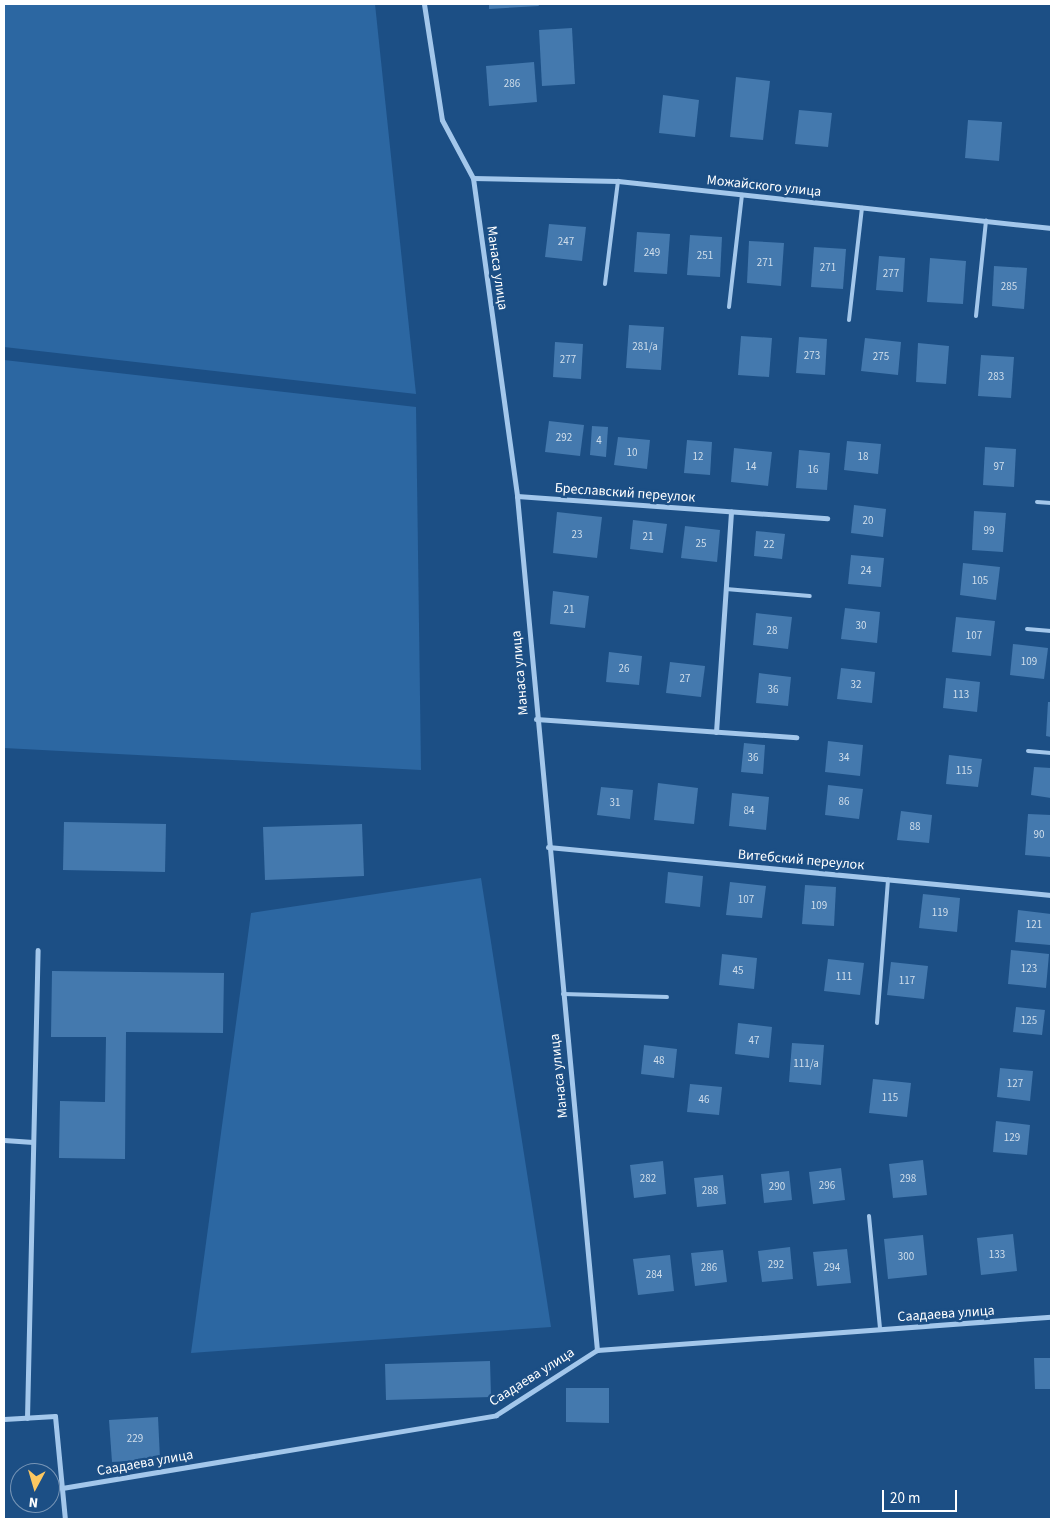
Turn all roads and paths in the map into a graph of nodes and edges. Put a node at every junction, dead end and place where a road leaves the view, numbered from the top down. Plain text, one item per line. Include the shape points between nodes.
1 (424, 4) edge
2 (473, 178) junction
3 (618, 181) junction
4 (742, 195) junction
5 (862, 208) junction
6 (986, 221) junction
7 (1051, 228) edge
8 (606, 284) dead end
9 (729, 307) dead end
10 (976, 316) dead end
11 (850, 320) dead end
12 (517, 496) junction
13 (1037, 502) dead end
14 (1051, 503) edge
15 (731, 512) junction
16 (827, 518) dead end
17 (726, 589) junction
18 (810, 596) dead end
19 (1027, 628) dead end
20 (1051, 631) edge
21 (536, 719) junction
22 (716, 732) junction
23 (796, 737) dead end
24 (1028, 751) dead end
25 (1051, 753) edge
26 (548, 847) junction
27 (888, 879) junction
28 (1051, 895) edge
29 (38, 950) dead end
30 (562, 994) junction
31 (667, 997) dead end
32 (877, 1023) dead end
33 (4, 1140) edge
34 (33, 1142) junction
35 (869, 1216) dead end
36 (1051, 1318) edge
37 (880, 1329) junction
38 (597, 1350) junction
39 (26, 1418) junction
40 (4, 1419) edge
41 (62, 1488) junction
42 (65, 1519) edge

1 - 2 street, Манаса улица via 442,120
2 - 3 street, Можайского улица
2 - 12 street, Манаса улица
3 - 4 street, Можайского улица
3 - 8 lane
4 - 5 street, Можайского улица
4 - 9 lane
5 - 6 street, Можайского улица
5 - 11 lane
6 - 7 street, Можайского улица
6 - 10 lane
12 - 15 street, Бреславский переулок
12 - 21 street, Манаса улица
13 - 14 lane
15 - 16 street, Бреславский переулок
15 - 17 street
17 - 18 lane
17 - 22 street
19 - 20 lane
21 - 22 street
21 - 26 street, Манаса улица
22 - 23 street
24 - 25 lane
26 - 27 street, Витебский переулок
26 - 30 street, Манаса улица
27 - 28 street, Витебский переулок
27 - 32 lane
29 - 34 street
30 - 31 lane
30 - 38 street, Манаса улица
33 - 34 street
34 - 39 street
35 - 37 lane
36 - 37 street, Саадаева улица
37 - 38 street, Саадаева улица
38 - 41 street, Саадаева улица via 496,1415
39 - 40 street
39 - 41 street via 55,1416
41 - 42 street

